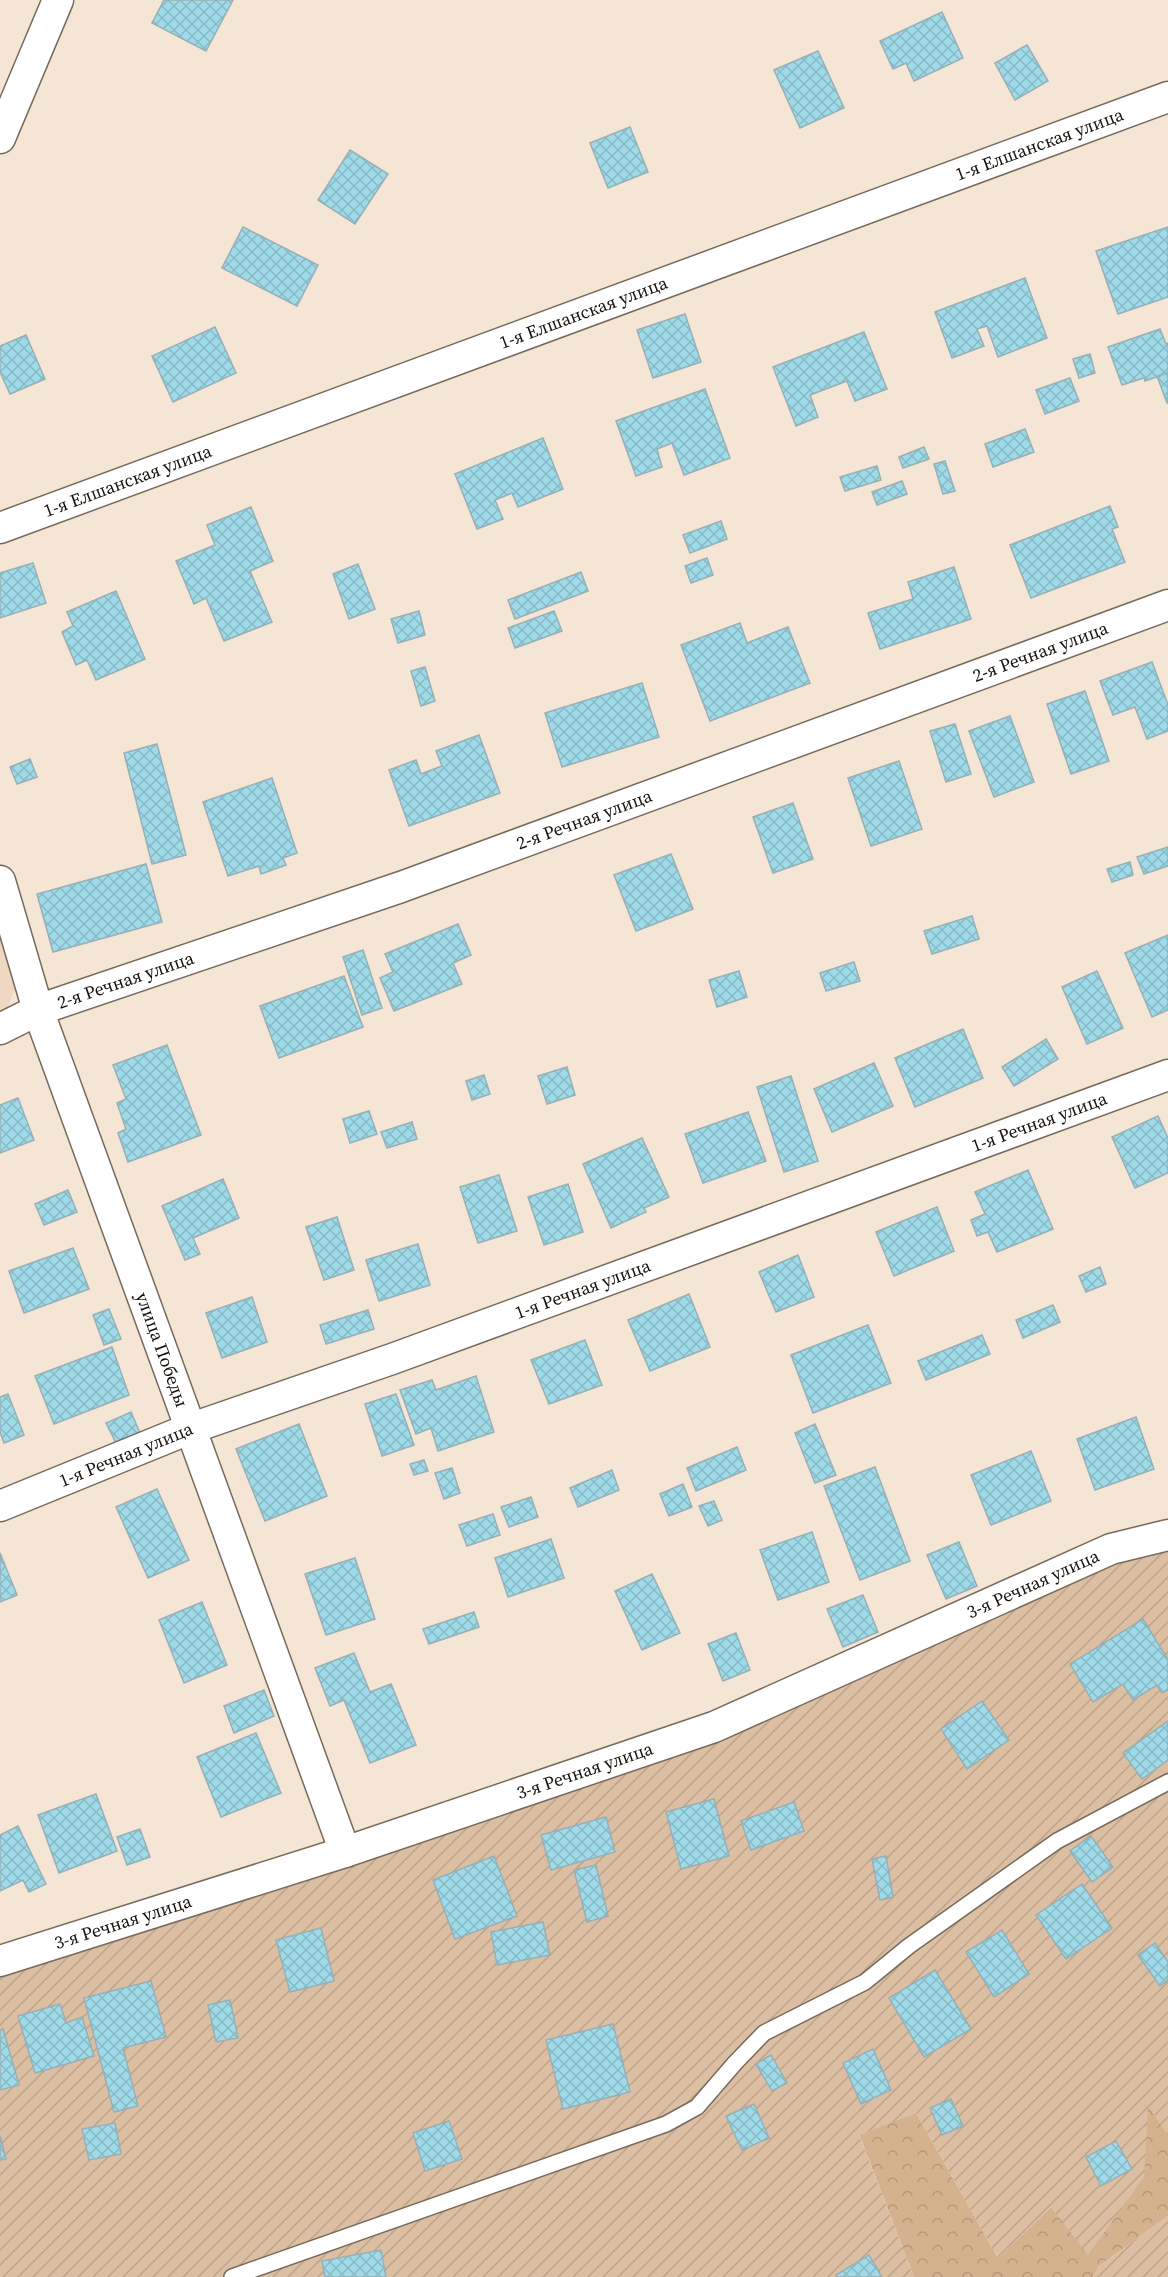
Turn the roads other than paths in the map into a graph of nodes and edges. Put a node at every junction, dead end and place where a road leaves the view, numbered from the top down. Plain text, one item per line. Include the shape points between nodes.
1 (58, 0) edge
2 (1168, 97) edge
3 (0, 138) edge
4 (0, 528) edge
5 (1168, 605) edge
6 (0, 881) edge
7 (38, 1010) junction
8 (0, 1029) edge
9 (1168, 1075) edge
10 (189, 1429) junction
11 (0, 1506) edge
12 (1163, 1542) edge
13 (1168, 1782) edge
14 (345, 1851) junction
15 (0, 1961) edge
16 (274, 2270) edge
17 (232, 2277) edge

1 - 3 street
2 - 4 street, 1-я Елшанская улица
5 - 7 street, 2-я Речная улица via 401,886
6 - 7 street, улица Победы
7 - 8 street, 2-я Речная улица
7 - 10 street, улица Победы
9 - 10 street, 1-я Речная улица via 403,1355
10 - 11 street, 1-я Речная улица
10 - 14 street, улица Победы
12 - 14 street, 3-я Речная улица via 1111,1549 714,1727
13 - 16 lane via 1057,1841 865,1982 764,2033 697,2106 666,2124
14 - 15 street, 3-я Речная улица
16 - 17 lane

